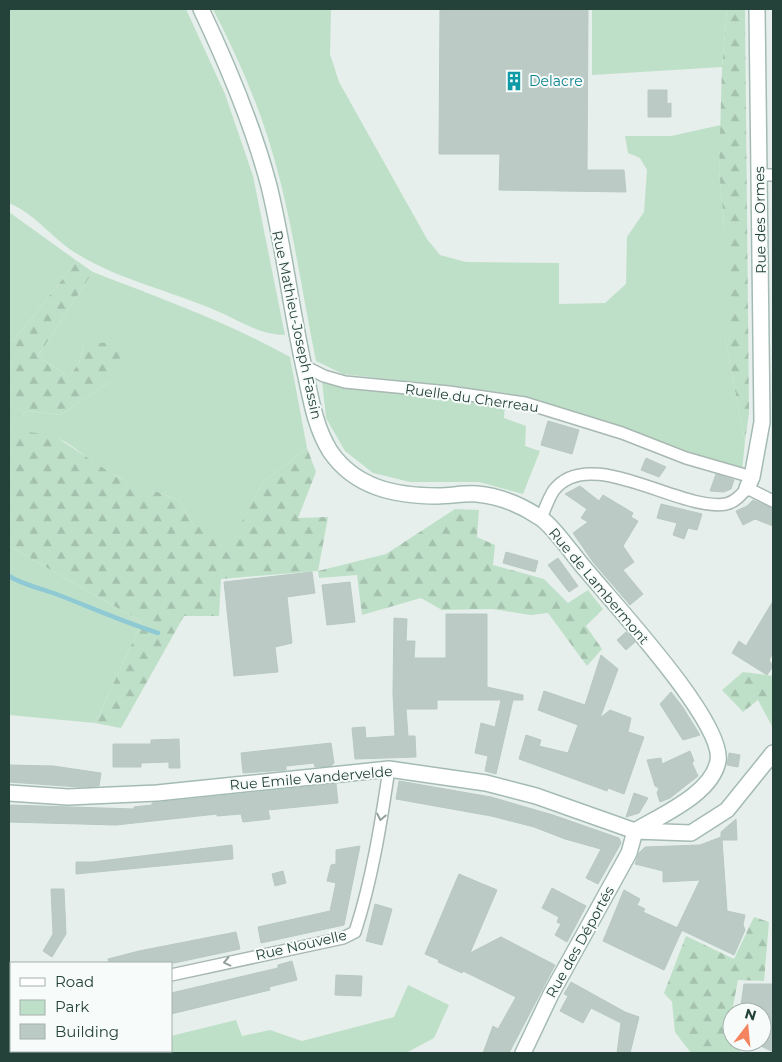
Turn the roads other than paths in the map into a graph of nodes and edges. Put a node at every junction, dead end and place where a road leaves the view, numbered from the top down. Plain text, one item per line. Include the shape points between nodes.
1 (202, 9) edge
2 (757, 9) edge
3 (767, 175) edge
4 (304, 366) junction
5 (749, 483) junction
6 (773, 501) edge
7 (541, 518) junction
8 (773, 753) edge
9 (388, 769) junction
10 (9, 793) edge
11 (634, 831) junction
12 (172, 975) edge
13 (523, 1053) edge

1 - 4 street, Rue Mathieu-Joseph Fassin via 228,67 269,187
2 - 3 street, Rue des Ormes
3 - 5 street, Rue des Ormes via 762,422
4 - 5 street, Ruelle du Cherreau via 345,382 525,403 614,431
4 - 7 street, Rue Mathieu-Joseph Fassin via 317,425 328,448 340,465 370,486 400,495 475,494 496,497
5 - 6 street, Ruelle du Cherreau
5 - 7 street, Rue de Lambermont via 737,499 727,504 714,504 616,478 578,475 554,490
7 - 11 street, Rue de Lambermont via 673,672 713,736 718,761 710,779 699,792
8 - 11 street, Rue Emile Vandervelde via 726,810 703,827 691,833
9 - 10 street, Rue Emile Vandervelde via 157,793 68,797
9 - 11 street, Rue Emile Vandervelde via 486,783 536,796
9 -> 12 street, Rue Nouvelle via 383,809 354,932 343,938
11 - 13 street, Rue des Déportés via 629,853 551,994

